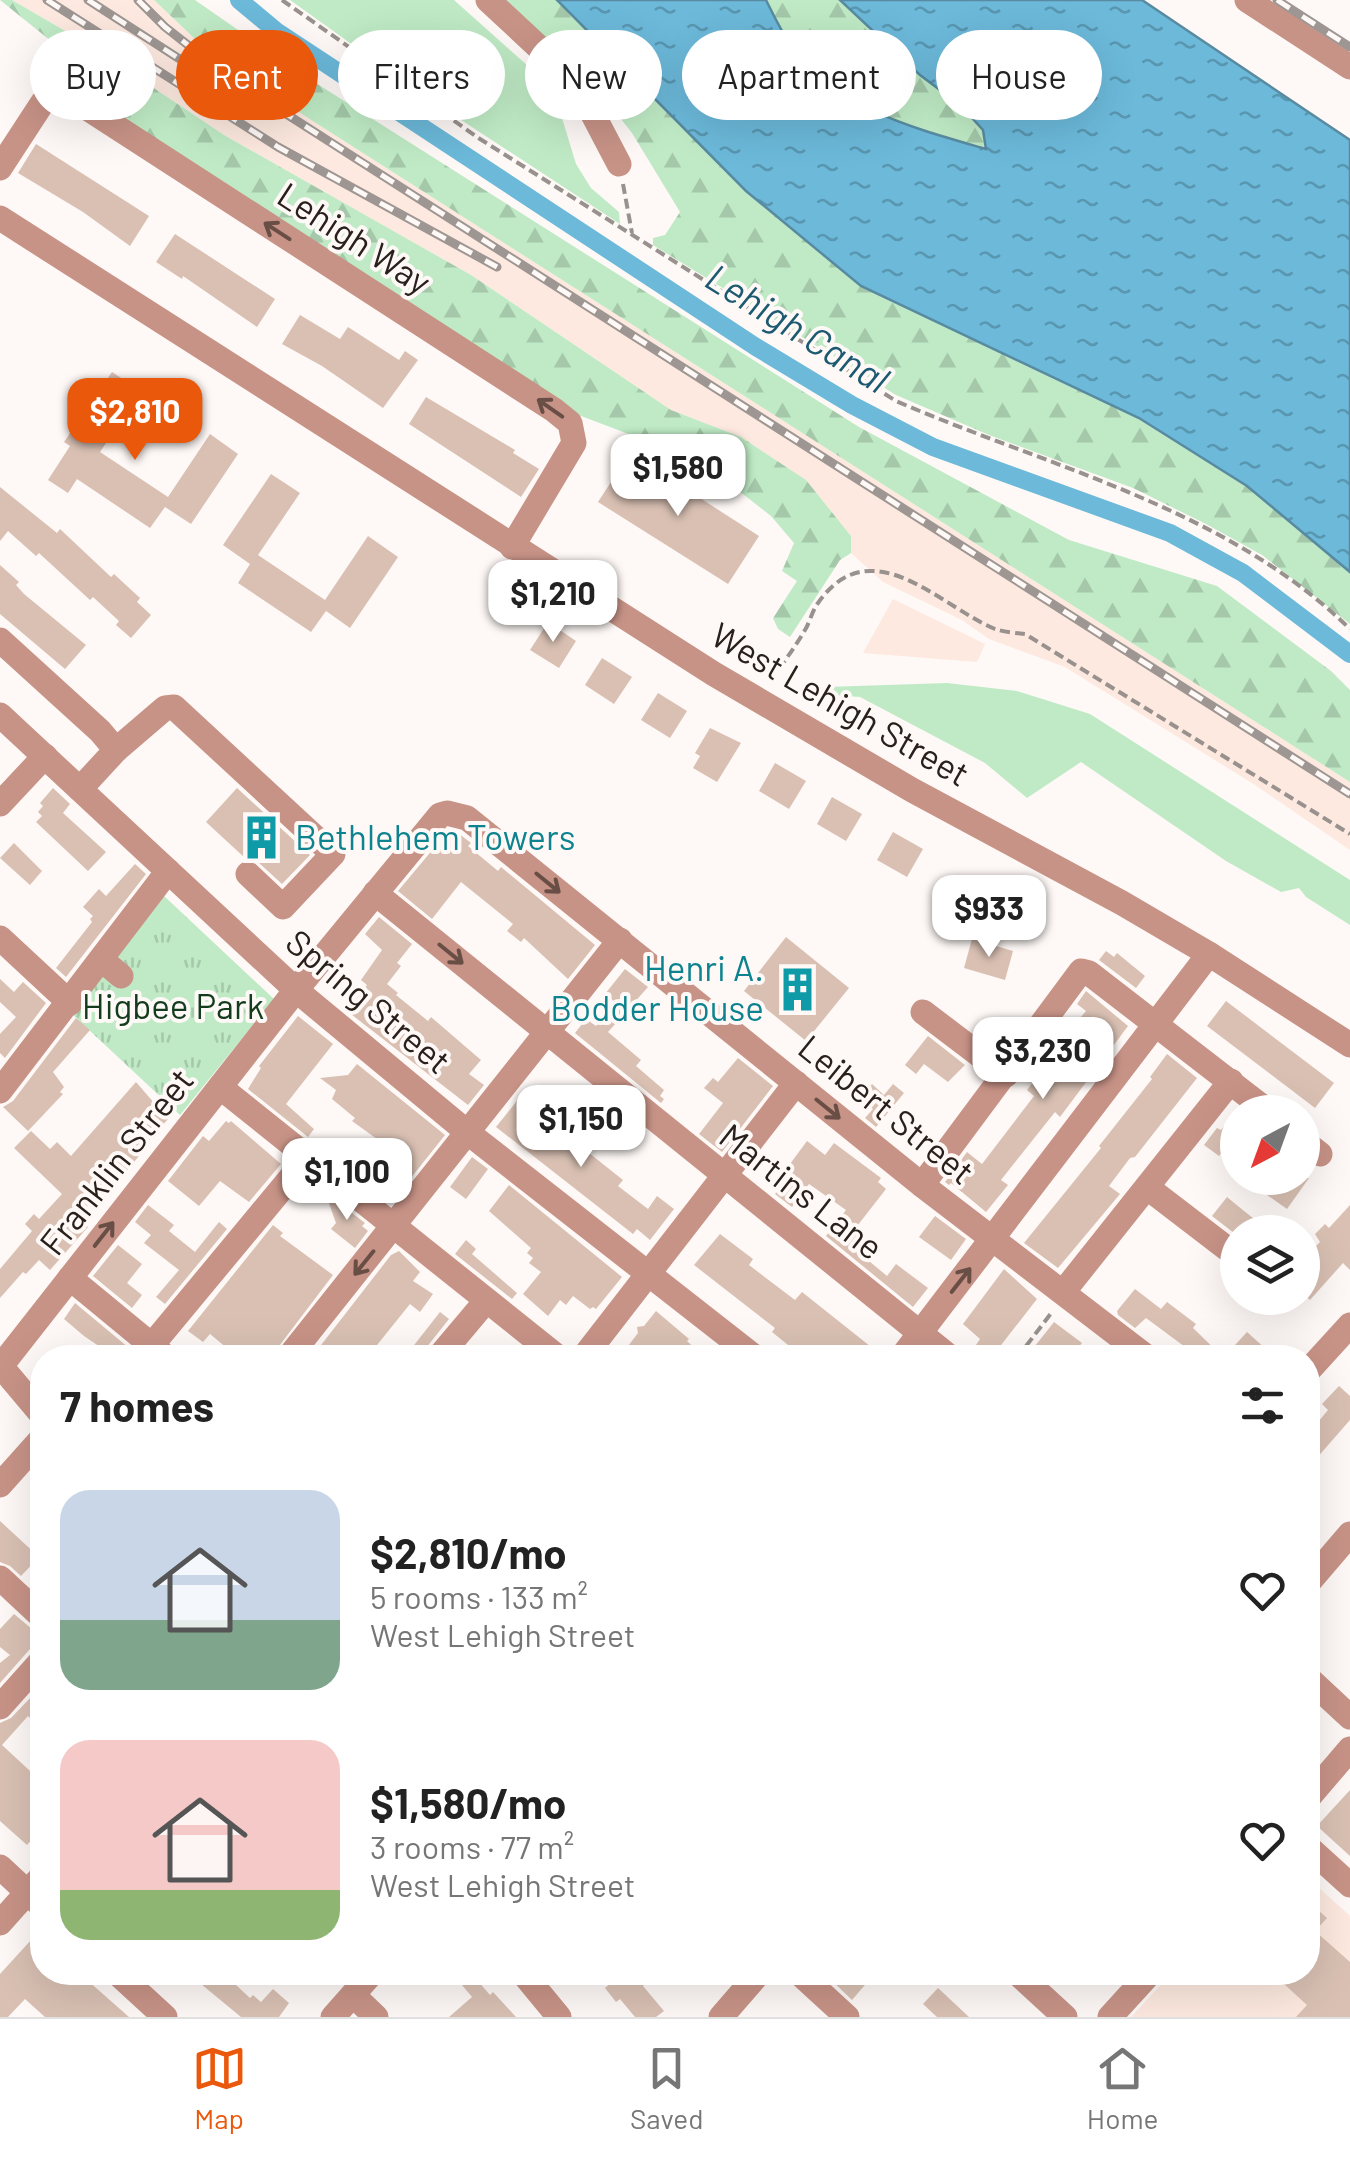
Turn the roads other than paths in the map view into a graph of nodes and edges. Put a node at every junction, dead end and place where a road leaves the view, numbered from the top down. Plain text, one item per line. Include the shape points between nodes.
1 (488, 0) edge
2 (1246, 0) edge
3 (1350, 67) edge
4 (619, 164) road end
5 (0, 168) edge
6 (0, 218) edge
7 (512, 547) junction
8 (0, 640) edge
9 (0, 715) edge
10 (116, 750) junction
11 (45, 756) junction
12 (80, 789) junction
13 (0, 804) edge
14 (440, 815) joint
15 (168, 871) junction
16 (248, 874) dead end
17 (375, 893) junction
18 (0, 938) edge
19 (620, 940) junction
20 (1209, 954) junction
21 (296, 990) junction
22 (70, 1003) junction
23 (923, 1012) dead end
24 (1157, 1024) junction
25 (548, 1031) junction
26 (1350, 1045) edge
27 (1006, 1075) junction
28 (1230, 1081) junction
29 (796, 1083) junction
30 (220, 1087) junction
31 (0, 1091) edge
32 (1248, 1095) edge
33 (468, 1132) junction
34 (308, 1157) junction
35 (724, 1177) junction
36 (922, 1185) junction
37 (1148, 1188) junction
38 (392, 1228) junction
39 (992, 1240) junction
40 (1220, 1242) edge
41 (648, 1274) junction
42 (70, 1278) junction
43 (1064, 1291) junction
44 (486, 1301) junction
45 (1350, 1325) edge
46 (922, 1332) junction
47 (153, 1345) edge
48 (165, 1345) edge
49 (298, 1345) edge
50 (449, 1345) edge
51 (542, 1345) edge
52 (593, 1345) edge
53 (736, 1345) edge
54 (912, 1345) edge
55 (936, 1345) edge
56 (1132, 1345) edge
57 (1320, 1358) edge
58 (0, 1366) edge
59 (30, 1401) edge
60 (30, 1451) edge
61 (0, 1485) edge
62 (1350, 1534) edge
63 (1320, 1569) edge
64 (0, 1578) edge
65 (30, 1606) edge
66 (30, 1673) edge
67 (1320, 1689) edge
68 (0, 1707) edge
69 (1350, 1717) edge
70 (1350, 1749) edge
71 (1320, 1784) edge
72 (1320, 1858) edge
73 (0, 1867) edge
74 (1350, 1886) edge
75 (30, 1887) edge
76 (30, 1899) edge
77 (0, 1923) edge
78 (130, 1985) edge
79 (361, 1985) edge
80 (533, 1985) edge
81 (748, 1985) edge
82 (812, 1985) edge
83 (1030, 1985) edge
84 (1138, 1985) edge
85 (352, 1995) junction
86 (166, 2017) edge
87 (333, 2017) edge
88 (376, 2017) edge
89 (559, 2017) edge
90 (720, 2017) edge
91 (847, 2017) edge
92 (1065, 2017) edge
93 (1110, 2017) edge

1 - 4 street via 576,82
2 - 3 street
7 -> 5 street, Lehigh Way via 574,442 570,423 554,410 70,96 43,102
6 - 7 street, West Lehigh Street
7 - 20 street, West Lehigh Street via 912,790
8 - 10 street
9 - 11 street, Spring Street
10 - 12 street
10 - 16 street via 174,707 333,854 283,907
11 - 12 street, Spring Street
11 - 13 street
12 - 15 street, Spring Street
14 - 17 street, Franklin Street
14 -> 19 street, Leibert Street via 466,818
15 - 21 street, Spring Street
15 - 22 street via 111,968
17 - 21 street, Franklin Street
17 -> 25 street, Martins Lane
18 - 22 street
19 - 25 street
19 - 29 street, Leibert Street
20 - 24 street
20 - 26 street, West Lehigh Street
21 - 30 street, Franklin Street
21 - 33 street, Spring Street
22 - 31 street
23 - 27 street
24 - 27 street via 1081,970
24 - 28 street
24 - 39 street
25 - 33 street
25 - 35 street, Martins Lane
27 - 36 street
28 - 32 street
28 - 37 street
29 - 35 street
29 -> 36 street, Leibert Street
30 - 34 street
42 -> 30 street, Franklin Street
33 - 38 street
33 - 41 street, Spring Street
34 - 38 street
34 - 48 street
35 - 41 street
35 - 46 street, Martins Lane
36 - 39 street, Leibert Street
37 - 40 street
37 - 43 street
38 - 44 street
38 -> 49 street
39 - 43 street, Leibert Street
46 -> 39 street
41 - 52 street
41 - 53 street, Spring Street
42 - 47 street
42 - 58 street, Franklin Street
43 - 56 street, Leibert Street
44 - 50 street
44 - 51 street
45 - 57 street
46 - 54 street
46 - 55 street, Martins Lane
58 - 59 street
60 - 61 street
62 - 63 street
64 - 65 street
66 - 68 street
67 - 69 street
70 - 71 street
72 - 74 street
73 - 75 street
76 - 77 street
78 - 86 street
79 - 85 street
80 - 89 street
81 - 90 street
82 - 91 street
83 - 92 street
84 - 93 street
85 - 87 street
85 - 88 street

